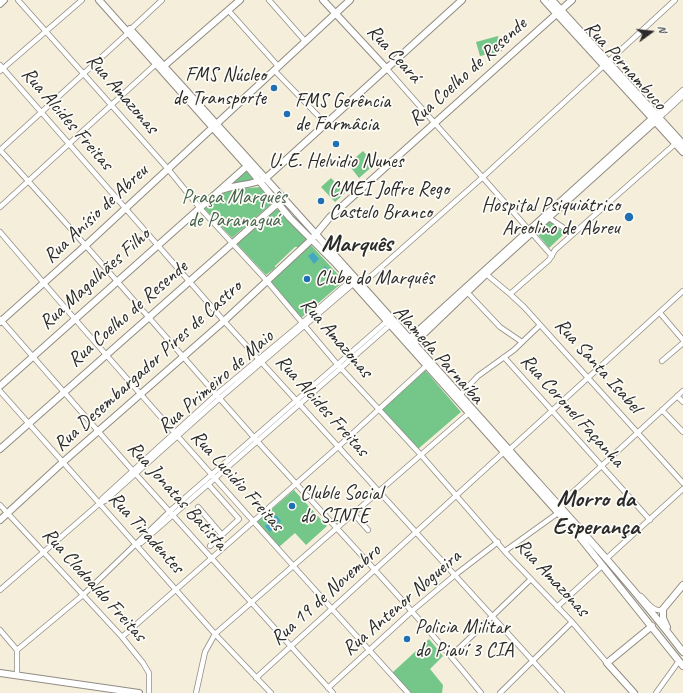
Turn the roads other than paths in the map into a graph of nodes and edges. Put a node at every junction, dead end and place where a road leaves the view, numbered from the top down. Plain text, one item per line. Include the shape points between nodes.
1 (4, 0) edge
2 (18, 0) edge
3 (82, 0) edge
4 (99, 0) edge
5 (104, 0) edge
6 (162, 0) edge
7 (240, 0) edge
8 (269, 0) edge
9 (323, 0) edge
10 (350, 0) edge
11 (462, 0) edge
12 (544, 0) edge
13 (552, 0) edge
14 (572, 0) edge
15 (676, 0) edge
16 (0, 4) edge
17 (228, 10) junction
18 (559, 12) junction
19 (335, 14) junction
20 (45, 31) junction
21 (129, 31) junction
22 (305, 41) junction
23 (156, 64) junction
24 (606, 64) junction
25 (164, 66) junction
26 (1, 68) edge
27 (276, 68) junction
28 (387, 69) junction
29 (84, 74) junction
30 (683, 90) edge
31 (683, 96) edge
32 (111, 105) junction
33 (41, 112) junction
34 (655, 118) junction
35 (326, 124) junction
36 (435, 124) junction
37 (214, 126) junction
38 (69, 143) junction
39 (681, 146) edge
40 (0, 150) edge
41 (246, 166) junction
42 (168, 169) junction
43 (483, 177) junction
44 (263, 180) junction
45 (28, 181) junction
46 (211, 196) junction
47 (277, 204) junction
48 (0, 207) edge
49 (199, 207) junction
50 (125, 208) junction
51 (546, 217) junction
52 (0, 232) edge
53 (530, 232) junction
54 (316, 234) junction
55 (573, 234) junction
56 (311, 240) junction
57 (233, 243) junction
58 (157, 245) junction
59 (85, 246) junction
60 (552, 256) junction
61 (486, 274) junction
62 (267, 281) junction
63 (116, 282) junction
64 (190, 282) junction
65 (352, 282) junction
66 (44, 283) junction
67 (361, 286) junction
68 (683, 291) edge
69 (467, 292) junction
70 (510, 294) junction
71 (660, 313) junction
72 (75, 318) junction
73 (148, 318) junction
74 (1, 321) edge
75 (224, 321) junction
76 (388, 324) junction
77 (304, 325) junction
78 (540, 325) junction
79 (683, 340) edge
80 (522, 342) junction
81 (409, 343) junction
82 (683, 343) edge
83 (33, 356) junction
84 (107, 356) junction
85 (184, 357) junction
86 (504, 357) junction
87 (260, 361) junction
88 (662, 362) dead end
89 (338, 366) junction
90 (426, 366) junction
91 (588, 377) junction
92 (0, 386) edge
93 (0, 391) edge
94 (683, 391) edge
95 (64, 392) junction
96 (141, 394) junction
97 (460, 395) junction
98 (219, 396) junction
99 (678, 396) junction
100 (298, 402) junction
101 (683, 402) edge
102 (378, 410) junction
103 (662, 410) junction
104 (551, 411) junction
105 (469, 413) junction
106 (29, 424) junction
107 (99, 431) junction
108 (637, 432) junction
109 (683, 432) edge
110 (177, 435) junction
111 (256, 440) junction
112 (339, 446) junction
113 (0, 449) edge
114 (506, 451) junction
115 (421, 455) junction
116 (63, 462) junction
117 (600, 466) junction
118 (135, 472) junction
119 (214, 476) junction
120 (683, 483) edge
121 (208, 484) junction
122 (296, 484) junction
123 (683, 489) edge
124 (378, 491) junction
125 (456, 496) junction
126 (100, 503) junction
127 (0, 505) edge
128 (559, 505) junction
129 (198, 507) dead end
130 (8, 513) junction
131 (172, 513) junction
132 (353, 513) junction
133 (558, 514) junction
134 (0, 520) edge
135 (650, 520) junction
136 (254, 522) junction
137 (336, 527) junction
138 (368, 530) dead end
139 (416, 533) junction
140 (222, 535) junction
141 (498, 542) junction
142 (136, 545) junction
143 (210, 546) dead end
144 (505, 551) junction
145 (44, 552) junction
146 (213, 558) junction
147 (606, 559) junction
148 (293, 566) junction
149 (602, 566) junction
150 (376, 569) junction
151 (455, 575) junction
152 (531, 579) junction
153 (629, 584) junction
154 (683, 586) edge
155 (177, 589) junction
156 (0, 590) edge
157 (83, 595) junction
158 (251, 602) junction
159 (557, 607) junction
160 (664, 609) junction
161 (332, 610) junction
162 (412, 611) junction
163 (493, 617) junction
164 (572, 622) junction
165 (652, 626) junction
166 (0, 630) edge
167 (215, 634) junction
168 (671, 636) junction
169 (122, 637) junction
170 (291, 647) junction
171 (17, 650) junction
172 (369, 650) junction
173 (683, 652) edge
174 (451, 656) junction
175 (532, 661) junction
176 (607, 663) junction
177 (681, 663) edge
178 (0, 673) edge
179 (17, 676) junction
180 (256, 678) junction
181 (328, 688) junction
182 (98, 690) edge
183 (139, 693) edge
184 (148, 693) edge
185 (196, 693) edge
186 (271, 693) edge
187 (333, 693) edge
188 (408, 693) edge
189 (481, 693) edge
190 (500, 693) edge
191 (562, 693) edge
192 (634, 693) edge
193 (656, 693) edge

1 - 16 main road
2 - 20 street, Rua Amazonas
3 - 20 street
4 - 21 main road, Alameda Parnaíba
5 - 21 main road
6 - 21 street
7 - 17 main road
8 - 22 street
9 - 19 main road, Rua Ceará
10 - 19 main road, Rua Anísio de Abreu
11 - 28 main road
12 - 18 main road, Rua Pernambuco
13 - 18 main road, Rua Pernambuco
14 - 18 main road, Rua Coelho de Resende
15 - 24 street
17 - 25 main road
17 - 27 street
18 - 24 main road, Rua Pernambuco
18 - 36 main road, Rua Coelho de Resende
19 - 22 main road, Rua Anísio de Abreu
19 - 28 main road, Rua Ceará
20 - 26 street
20 - 29 street, Rua Amazonas
21 - 23 main road, Alameda Parnaíba
21 - 25 main road
21 - 29 street
22 - 27 main road, Rua Anísio de Abreu
23 - 32 street
23 - 37 main road, Alameda Parnaíba
24 - 34 main road, Rua Pernambuco
24 - 43 street
25 - 37 main road
26 - 33 street, Rua Alcides Freitas
27 - 35 street
27 - 37 main road, Rua Anísio de Abreu
28 - 35 main road
28 - 36 street, Rua Ceará
29 - 32 street, Rua Amazonas
29 - 33 street
30 - 34 street
31 - 34 street
32 - 38 street
32 - 42 street, Rua Amazonas
33 - 38 street, Rua Alcides Freitas
33 - 40 street
34 - 39 main road, Rua Pernambuco
34 - 51 main road
35 - 44 main road
36 - 43 street, Rua Ceará
36 - 54 main road, Rua Coelho de Resende via 330,217
37 - 41 main road, Alameda Parnaíba
37 - 42 main road, Rua Anísio de Abreu
37 - 44 main road, Alameda Parnaíba
38 - 45 street
38 - 50 street, Rua Alcides Freitas
39 - 55 street
40 - 45 street
41 - 44 main road, Alameda Parnaíba
41 - 46 main road, Rua Magalhães Filho
42 - 49 street, Rua Amazonas
42 - 50 main road, Rua Anísio de Abreu
43 - 53 street, Rua Ceará
43 - 67 street
44 - 46 main road, Rua Magalhães Filho via 232,186
44 - 47 main road, Alameda Parnaíba
44 - 54 main road, Alameda Parnaíba
45 - 48 street
45 - 59 street
46 - 49 main road, Rua Magalhães Filho
47 - 56 main road, Alameda Parnaíba
47 - 57 main road, Rua Coelho de Resende
49 - 57 street, Rua Amazonas
49 - 58 main road, Rua Magalhães Filho
50 - 58 street, Rua Alcides Freitas
50 - 59 main road, Rua Anísio de Abreu
51 - 53 main road
51 - 55 street
52 - 66 street, Rua Lucidio Freitas
53 - 60 street, Rua Ceará
53 - 61 main road
53 - 81 main road
54 - 56 main road, Rua Desembargador Pires de Castro
54 - 67 main road, Alameda Parnaíba
55 - 60 street
56 - 62 main road, Rua Desembargador Pires de Castro
56 - 65 main road, Alameda Parnaíba
57 - 62 street, Rua Amazonas
57 - 64 main road, Rua Coelho de Resende
58 - 63 main road, Rua Magalhães Filho
58 - 64 street, Rua Alcides Freitas
59 - 63 street
59 - 66 main road, Rua Anísio de Abreu
60 - 70 street
61 - 69 main road
61 - 70 street, Rua Santa Isabel
62 - 75 main road, Rua Desembargador Pires de Castro
62 - 77 street, Rua Amazonas
63 - 72 main road, Rua Magalhães Filho
63 - 73 street
64 - 73 main road, Rua Coelho de Resende
64 - 75 street, Rua Alcides Freitas
65 - 76 main road, Alameda Parnaíba
65 - 77 street, Rua Primeiro de Maio
66 - 72 street, Rua Lucidio Freitas
66 - 74 main road, Rua Anísio de Abreu
67 - 81 main road, Alameda Parnaíba
68 - 71 street, Rua 19 de Novembro
69 - 80 street via 500,327
69 - 81 main road
70 - 78 street, Rua Santa Isabel
71 - 79 street
71 - 91 street, Rua 19 de Novembro
72 - 83 main road, Rua Magalhães Filho
72 - 84 street, Rua Lucidio Freitas
73 - 84 main road, Rua Coelho de Resende
73 - 85 street
74 - 83 street, Rua Jonatas Batista
75 - 85 main road, Rua Desembargador Pires de Castro
75 - 87 street, Rua Alcides Freitas
76 - 81 main road, Alameda Parnaíba
76 - 89 street
77 - 87 street, Rua Primeiro de Maio
77 - 89 street, Rua Amazonas
78 - 80 street
78 - 91 street, Rua Santa Isabel
80 - 86 street
81 - 90 main road, Alameda Parnaíba
81 - 97 main road
82 - 88 street
83 - 92 main road, Rua Magalhães Filho
83 - 95 street, Rua Jonatas Batista
84 - 95 main road, Rua Coelho de Resende
84 - 96 street, Rua Lucidio Freitas
85 - 96 main road, Rua Desembargador Pires de Castro
85 - 98 street
86 - 97 street via 478,376
86 - 104 street, Rua Coronel Façanha
87 - 98 street, Rua Primeiro de Maio
87 - 100 street, Rua Alcides Freitas
89 - 100 street
89 - 102 street, Rua Amazonas
90 - 102 street
90 - 105 main road, Alameda Parnaíba
91 - 104 street, Rua 19 de Novembro
91 - 108 street, Rua Santa Isabel
93 - 106 street, Rua Tiradentes
94 - 99 street
95 - 106 main road, Rua Coelho de Resende
95 - 107 street, Rua Jonatas Batista
96 - 107 main road, Rua Desembargador Pires de Castro
96 - 110 street, Rua Lucidio Freitas
97 - 114 main road
98 - 110 street, Rua Primeiro de Maio
98 - 111 street
99 - 101 street
99 - 103 street
100 - 111 street
100 - 112 street, Rua Alcides Freitas
102 - 112 street
102 - 115 street, Rua Amazonas
103 - 108 street
103 - 109 street
104 - 114 street, Rua 19 de Novembro
104 - 117 street, Rua Coronel Façanha
105 - 114 main road, Alameda Parnaíba
105 - 115 street
106 - 113 main road, Rua Coelho de Resende
106 - 116 street, Rua Tiradentes
107 - 116 main road, Rua Desembargador Pires de Castro
107 - 118 street, Rua Jonatas Batista
108 - 117 street
108 - 120 street, Rua Santa Isabel
110 - 118 street, Rua Primeiro de Maio
110 - 119 street, Rua Lucidio Freitas
111 - 119 street
111 - 122 street
112 - 122 street
112 - 124 street, Rua Alcides Freitas
114 - 125 street, Rua 19 de Novembro
114 - 128 main road
114 - 133 main road, Alameda Parnaíba
115 - 124 street
115 - 125 street, Rua Amazonas
116 - 126 street, Rua Tiradentes
116 - 130 main road, Rua Desembargador Pires de Castro
117 - 128 street
117 - 135 street, Rua Coronel Façanha
118 - 126 street, Rua Primeiro de Maio
118 - 131 street, Rua Jonatas Batista
119 - 121 street
119 - 131 street
119 - 136 street, Rua Lucidio Freitas
121 - 131 street
121 - 140 street via 239,518
122 - 136 street
122 - 137 street
123 - 135 street
124 - 132 street
124 - 139 street, Rua Alcides Freitas
125 - 139 street, Rua 19 de Novembro
125 - 141 street, Rua Amazonas
126 - 142 street, Rua Tiradentes
126 - 145 street, Rua Primeiro de Maio
127 - 130 street, Rua Clodoaldo Freitas
128 - 147 main road
129 - 140 street
130 - 134 main road, Rua Desembargador Pires de Castro
130 - 145 street, Rua Clodoaldo Freitas
131 - 142 street
131 - 146 street, Rua Jonatas Batista
132 - 137 street
132 - 138 street
133 - 144 street
133 - 149 main road, Alameda Parnaíba
135 - 147 street
136 - 146 street
136 - 148 street, Rua Lucidio Freitas
137 - 148 street
137 - 150 street
139 - 150 street, Rua 19 de Novembro
139 - 151 street, Rua Alcides Freitas
140 - 143 street
141 - 144 street, Rua Amazonas
141 - 151 street, Rua Antenor Nogueira
142 - 155 street, Rua Tiradentes
142 - 157 street
144 - 152 street, Rua Amazonas
145 - 156 street, Rua Primeiro de Maio
145 - 157 street, Rua Clodoaldo Freitas
146 - 155 street
146 - 158 street, Rua Jonatas Batista
147 - 153 main road
148 - 158 street
148 - 161 street, Rua Lucidio Freitas
149 - 159 street
149 - 165 main road, Alameda Parnaíba
150 - 161 street, Rua 19 de Novembro
150 - 162 street
151 - 162 street, Rua Antenor Nogueira
151 - 163 street, Rua Alcides Freitas
152 - 159 street, Rua Amazonas
152 - 163 street
153 - 160 street via 657,610
153 - 168 main road
154 - 160 main road
155 - 167 street, Rua Tiradentes
155 - 169 street
157 - 169 street, Rua Clodoaldo Freitas
157 - 171 street
158 - 167 street
158 - 170 street, Rua Jonatas Batista
159 - 164 street, Rua Amazonas
160 - 168 main road via 664,618
161 - 170 street, Rua 19 de Novembro
161 - 172 street, Rua Lucidio Freitas
162 - 172 street, Rua Antenor Nogueira
162 - 174 street
163 - 174 street
163 - 175 street, Rua Alcides Freitas
164 - 175 street
164 - 176 street, Rua Amazonas
165 - 176 main road
165 - 177 main road, Alameda Parnaíba
166 - 171 street
167 - 180 street, Rua Tiradentes
167 - 185 street via 204,652
168 - 173 main road
169 - 184 street, Rua Clodoaldo Freitas via 147,669
170 - 180 street, Rua 19 de Novembro
170 - 181 street, Rua Jonatas Batista
171 - 179 street
172 - 181 street, Rua Antenor Nogueira
172 - 188 street, Rua Lucidio Freitas
174 - 189 street
175 - 190 street
175 - 191 street, Rua Alcides Freitas
176 - 192 main road, Rua Amazonas
177 - 193 street
178 - 179 main road
179 - 182 main road
180 - 186 street, Rua Tiradentes
181 - 187 street, Rua Jonatas Batista
182 - 183 main road

